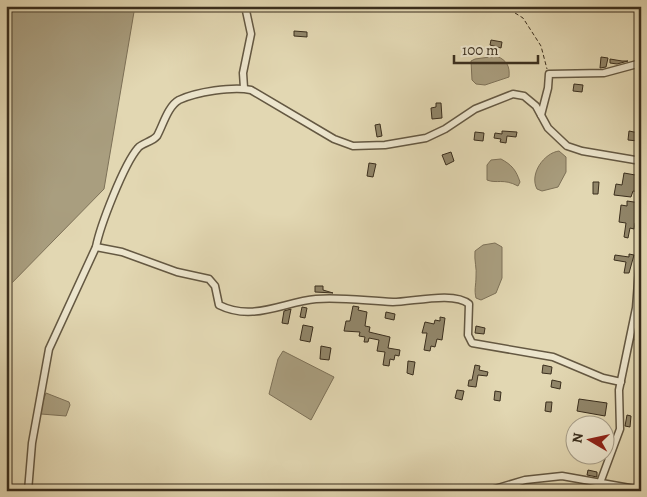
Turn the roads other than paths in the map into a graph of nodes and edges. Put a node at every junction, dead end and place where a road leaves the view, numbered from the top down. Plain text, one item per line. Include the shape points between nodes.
1 (245, 6) edge
2 (641, 64) edge
3 (244, 88) junction
4 (541, 115) junction
5 (641, 161) edge
6 (641, 243) edge
7 (96, 248) junction
8 (621, 382) junction
9 (600, 483) junction
10 (641, 490) edge
11 (28, 491) edge
12 (488, 491) edge
13 (597, 491) edge

1 - 3 street via 251,34 243,72
2 - 4 street via 604,73 549,74
3 - 4 street via 259,93 334,139 353,146 426,138 476,109 513,94 524,96
3 - 7 street via 178,101 156,137 138,148 100,230
4 - 5 street via 548,128 567,146
6 - 8 street via 636,308
7 - 8 street via 122,252 177,272 209,279 215,286 219,305 236,311 255,313 323,299 395,302 442,298 465,301 468,304 468,335 472,342 552,356 603,378
7 - 11 street via 50,349 32,443
8 - 9 street via 620,429
9 - 10 street
9 - 12 street via 562,476 525,480
9 - 13 street

